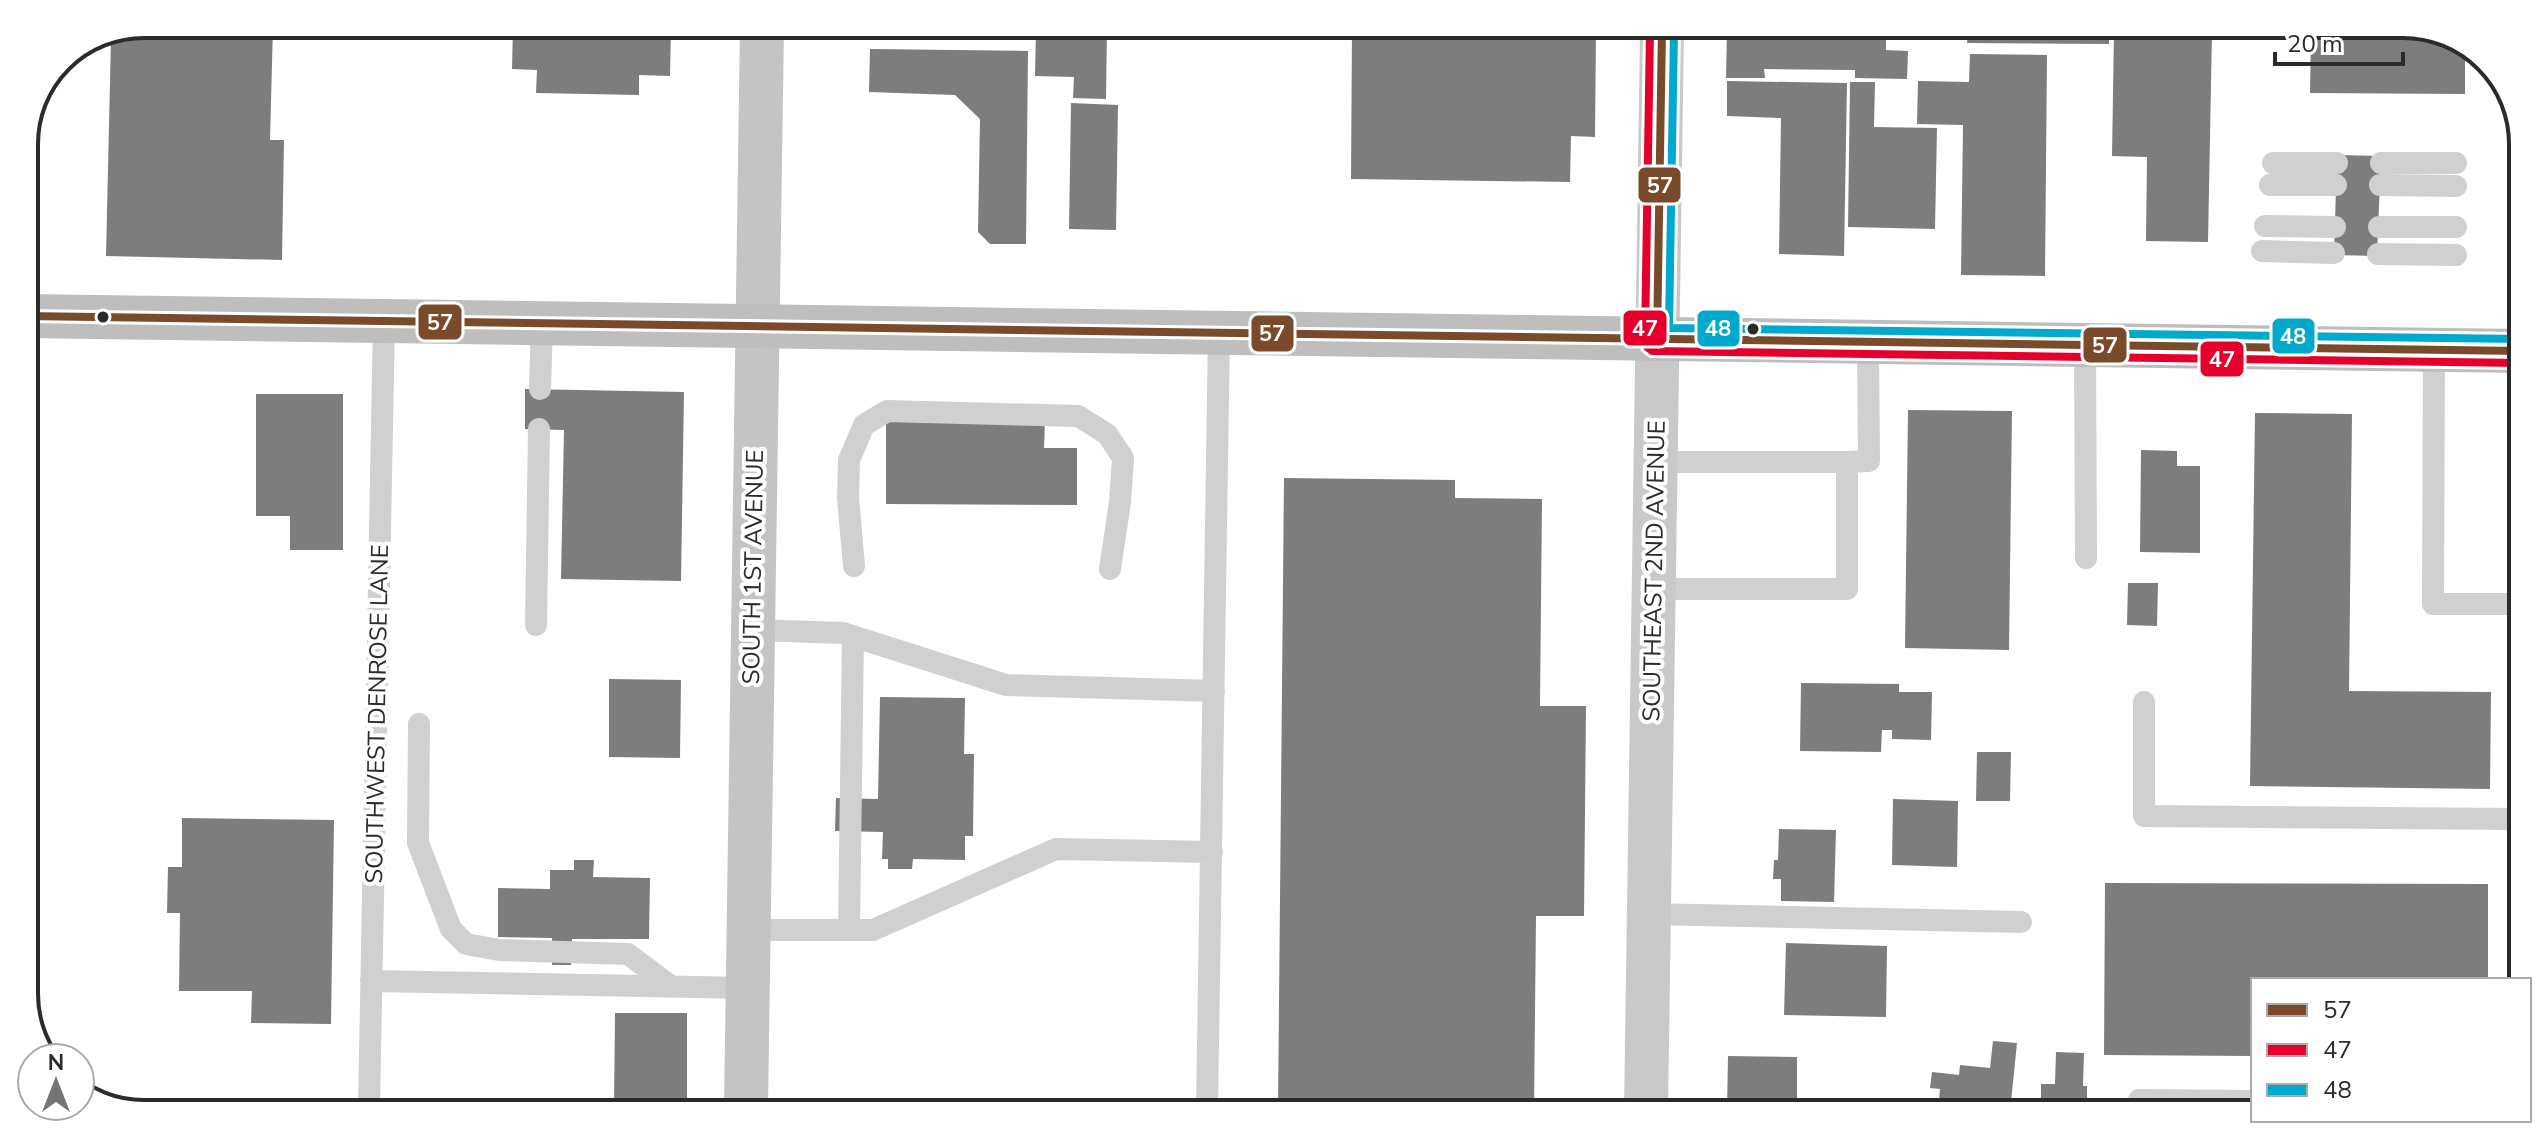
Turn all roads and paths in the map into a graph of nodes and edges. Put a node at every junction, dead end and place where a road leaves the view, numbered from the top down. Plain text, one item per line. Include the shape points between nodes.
1 (762, 38) edge
2 (1662, 38) edge
3 (2456, 163) dead end
4 (2272, 174) dead end
5 (2337, 174) dead end
6 (2456, 186) dead end
7 (2265, 226) dead end
8 (2335, 227) dead end
9 (2379, 227) dead end
10 (2456, 227) dead end
11 (2262, 251) dead end
12 (2334, 253) dead end
13 (2378, 254) dead end
14 (2456, 255) dead end
15 (38, 316) edge
16 (384, 322) junction
17 (542, 324) junction
18 (757, 326) junction
19 (1219, 332) junction
20 (1657, 340) junction
21 (1868, 344) junction
22 (2085, 346) junction
23 (2434, 350) junction
24 (2509, 351) edge
25 (540, 389) dead end
26 (539, 429) dead end
27 (1656, 462) junction
28 (1847, 462) junction
29 (2086, 558) dead end
30 (854, 566) dead end
31 (1110, 569) dead end
32 (1654, 589) junction
33 (2509, 604) edge
34 (536, 625) dead end
35 (753, 630) junction
36 (853, 636) junction
37 (1214, 691) junction
38 (2144, 702) dead end
39 (419, 724) dead end
40 (2509, 819) edge
41 (1212, 852) junction
42 (1649, 914) junction
43 (2021, 922) dead end
44 (749, 930) junction
45 (849, 930) junction
46 (371, 981) junction
47 (672, 987) junction
48 (748, 988) junction
49 (369, 1100) edge
50 (746, 1100) edge
51 (1207, 1100) edge
52 (1646, 1100) edge

1 - 18 main road, SOUTH 1ST AVENUE
2 - 20 street, SOUTHEAST 2ND AVENUE
3 - 6 lane via 2380,174
4 - 5 lane
7 - 8 lane
9 - 10 lane
11 - 12 lane
13 - 14 lane
15 - 16 highway
16 - 17 highway
16 - 46 lane, SOUTHWEST DENROSE LANE
17 - 18 highway
17 - 25 lane
18 - 19 highway
18 - 35 main road, SOUTH 1ST AVENUE
19 - 20 highway
19 - 37 lane
20 - 21 highway
20 - 27 street, SOUTHEAST 2ND AVENUE
21 - 22 highway
21 - 28 lane via 1869,461
22 - 23 highway
22 - 29 lane
23 - 24 highway
23 - 33 lane via 2433,604
26 - 34 lane
27 - 28 lane
27 - 32 street, SOUTHEAST 2ND AVENUE
28 - 32 lane via 1847,589
30 - 31 lane via 849,460 864,425 887,411 1078,416 1107,434 1123,458
32 - 42 street, SOUTHEAST 2ND AVENUE
35 - 36 lane
35 - 44 main road, SOUTH 1ST AVENUE
36 - 37 lane via 1006,685
36 - 45 lane
37 - 41 lane
38 - 40 lane via 2144,816
39 - 47 lane via 418,843 451,929 466,944 499,950 628,954
41 - 45 lane via 1056,849 873,930
41 - 51 lane
42 - 43 lane
42 - 52 street, SOUTHEAST 2ND AVENUE
44 - 45 lane
44 - 48 main road, SOUTH 1ST AVENUE
46 - 47 lane
46 - 49 lane, SOUTHWEST DENROSE LANE
47 - 48 lane
48 - 50 main road, SOUTH 1ST AVENUE

